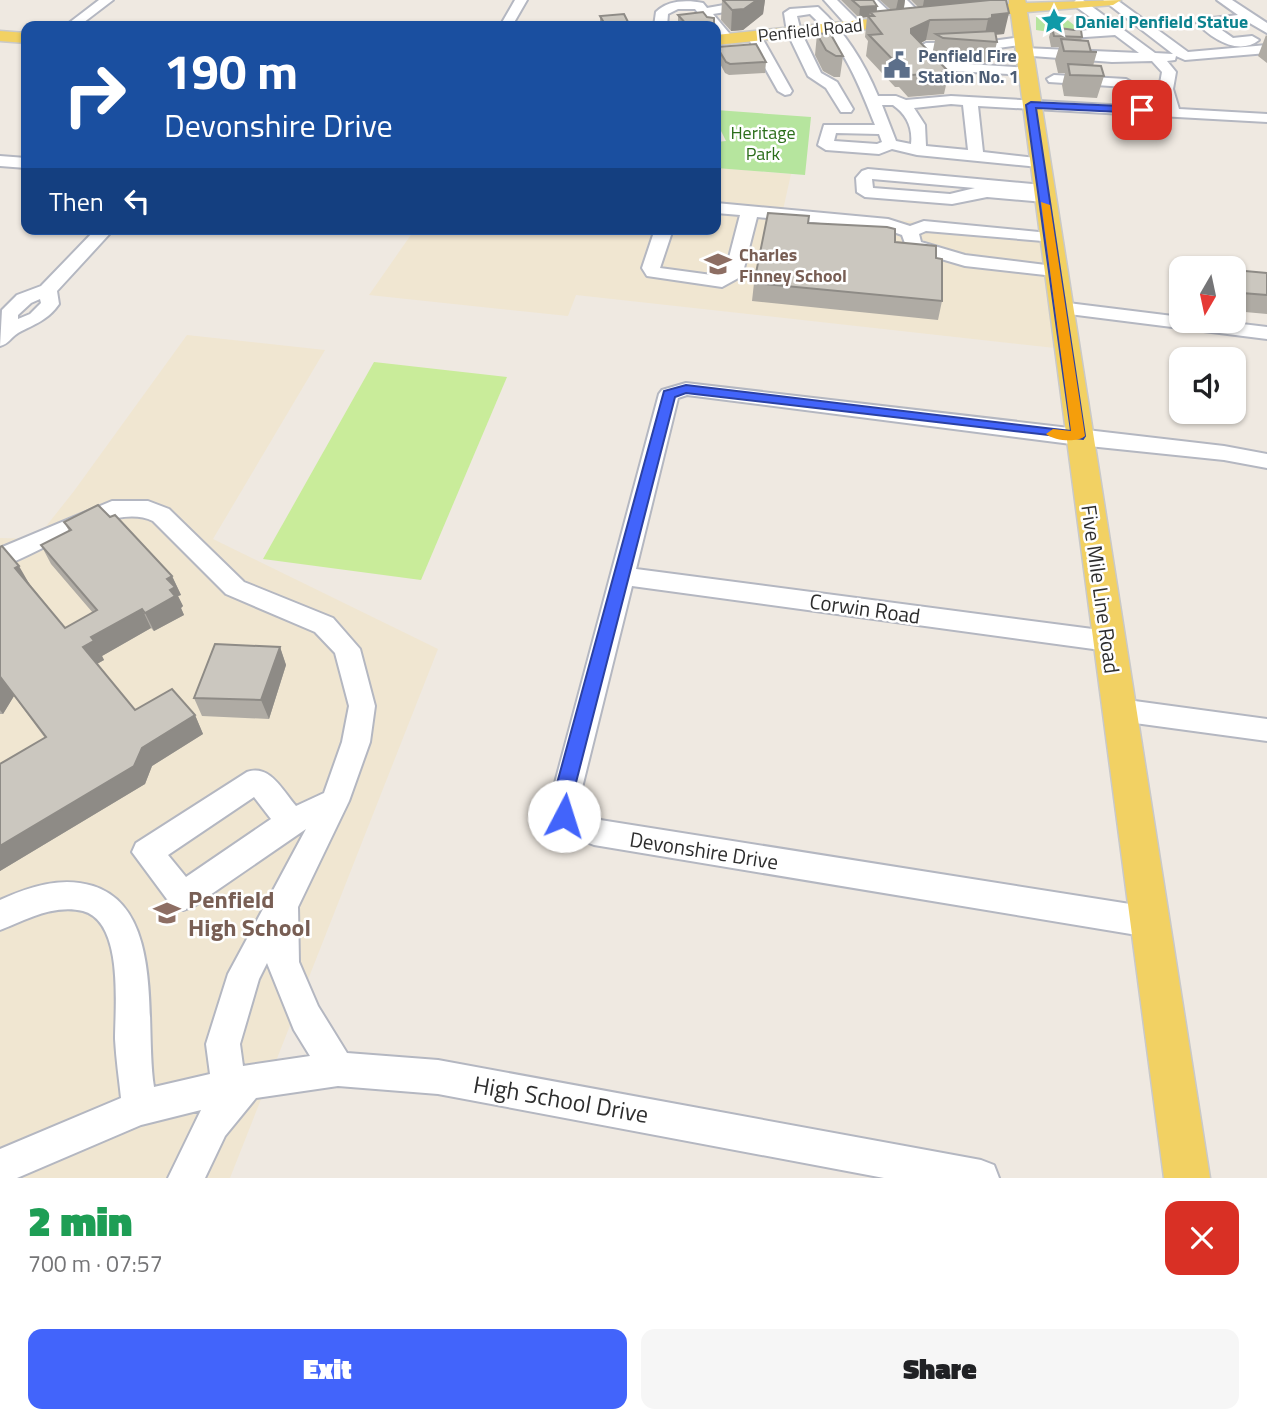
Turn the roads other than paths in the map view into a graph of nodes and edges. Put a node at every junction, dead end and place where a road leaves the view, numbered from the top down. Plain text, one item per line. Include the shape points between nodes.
1 (107, 0) edge
2 (521, 0) edge
3 (830, 0) edge
4 (870, 0) edge
5 (878, 0) edge
6 (900, 0) edge
7 (1111, 0) edge
8 (1223, 0) edge
9 (1079, 3) junction
10 (752, 4) edge
11 (1017, 4) edge
12 (704, 12) junction
13 (981, 12) edge
14 (926, 18) joint
15 (1244, 18) junction
16 (78, 21) edge
17 (509, 21) edge
18 (660, 21) edge
19 (709, 21) edge
20 (896, 21) junction
21 (855, 26) junction
22 (833, 28) junction
23 (1267, 29) edge
24 (794, 32) junction
25 (1076, 35) edge
26 (1115, 35) junction
27 (0, 36) edge
28 (754, 36) junction
29 (21, 38) edge
30 (1267, 38) edge
31 (721, 40) edge
32 (1023, 46) junction
33 (1267, 49) edge
34 (1242, 51) junction
35 (1185, 56) junction
36 (1154, 57) junction
37 (1259, 63) dead end
38 (1124, 69) junction
39 (1026, 71) junction
40 (1054, 79) dead end
41 (785, 91) dead end
42 (951, 100) junction
43 (872, 101) junction
44 (970, 101) junction
45 (998, 103) junction
46 (903, 105) junction
47 (1031, 105) junction
48 (846, 109) dead end
49 (1133, 110) junction
50 (1173, 112) junction
51 (1267, 118) edge
52 (917, 150) junction
53 (976, 156) junction
54 (0, 161) edge
55 (21, 163) edge
56 (1042, 183) junction
57 (721, 208) edge
58 (750, 211) junction
59 (910, 232) junction
60 (100, 235) edge
61 (662, 235) edge
62 (1049, 238) junction
63 (1054, 271) junction
64 (1060, 308) junction
65 (1267, 333) edge
66 (4, 335) edge
67 (1079, 437) junction
68 (1267, 461) edge
69 (0, 558) edge
70 (621, 576) junction
71 (1108, 641) junction
72 (1119, 710) junction
73 (1267, 730) edge
74 (335, 801) junction
75 (291, 822) junction
76 (284, 904) junction
77 (0, 916) edge
78 (1149, 922) junction
79 (338, 1069) junction
80 (238, 1084) junction
81 (140, 1108) junction
82 (0, 1167) edge
83 (186, 1178) edge
84 (981, 1178) edge
85 (1187, 1178) edge

1 - 16 street
2 - 17 street
3 - 21 street
4 - 20 street
5 - 20 street
6 - 14 street
7 - 9 main road
7 - 35 street
8 - 15 street
9 - 11 main road
9 - 26 street
10 - 12 street
11 - 13 main road
11 - 32 main road, Five Mile Line Road
12 - 18 street via 699,6 670,6
12 - 19 street
14 - 20 main road, Penfield Road
15 - 23 street
15 - 30 street via 1204,23 1230,41
20 - 21 main road, Penfield Road
21 - 22 main road, Penfield Road
22 - 24 main road, Penfield Road
22 - 43 street via 860,69
24 - 28 main road, Penfield Road
24 - 48 street via 815,76 832,85
25 - 26 street
26 - 36 street
26 - 38 street
27 - 29 main road
28 - 31 main road, Penfield Road
28 - 41 street
32 - 38 street
32 - 39 main road, Five Mile Line Road
32 - 39 street via 926,47 916,52 935,66
33 - 34 street
34 - 35 street
34 - 37 street
35 - 36 street
36 - 38 street
36 - 50 street via 1169,72 1166,89
38 - 40 street
38 - 49 street
39 - 47 main road, Five Mile Line Road
42 - 44 street
42 - 45 street via 946,84 997,88
42 - 46 street
43 - 46 street via 896,100
43 - 52 street via 887,137
44 - 45 street
44 - 53 street
45 - 47 street
46 - 52 street via 918,122
47 - 49 street
47 - 56 main road, Five Mile Line Road
49 - 50 street
50 - 51 street
52 - 53 street
53 - 56 street
54 - 55 street
56 - 56 street via 952,199 865,192 864,178 868,174
56 - 62 main road, Five Mile Line Road
57 - 58 street
58 - 59 street via 888,224
58 - 61 street via 733,276 722,282 653,272
59 - 62 street via 924,226
59 - 63 street via 913,245 932,254
60 - 66 street via 48,290 50,304 37,318
62 - 63 main road, Five Mile Line Road
63 - 64 main road, Five Mile Line Road
64 - 65 street
64 - 67 main road, Five Mile Line Road
67 - 68 street, Devonshire Drive
67 - 70 street, Devonshire Drive via 676,390 666,399
67 - 71 main road, Five Mile Line Road
69 - 74 street via 111,509 148,509 161,515 235,588 324,625 347,649 362,706 356,742
70 - 71 street, Corwin Road
70 - 78 street, Devonshire Drive via 563,798 564,816 570,823 593,832
71 - 72 main road, Five Mile Line Road
72 - 73 street
72 - 78 main road, Five Mile Line Road
74 - 75 street
74 - 76 street
75 - 75 street via 257,780 147,852 183,896
76 - 79 street via 283,962 306,1018
76 - 80 street via 244,974 223,1044
77 - 81 street via 51,895 80,896 104,908 119,925 131,990 132,1055
78 - 85 main road, Five Mile Line Road
79 - 80 street, High School Drive
79 - 84 street, High School Drive via 438,1077
80 - 81 street, High School Drive
80 - 83 street
81 - 82 street, High School Drive

